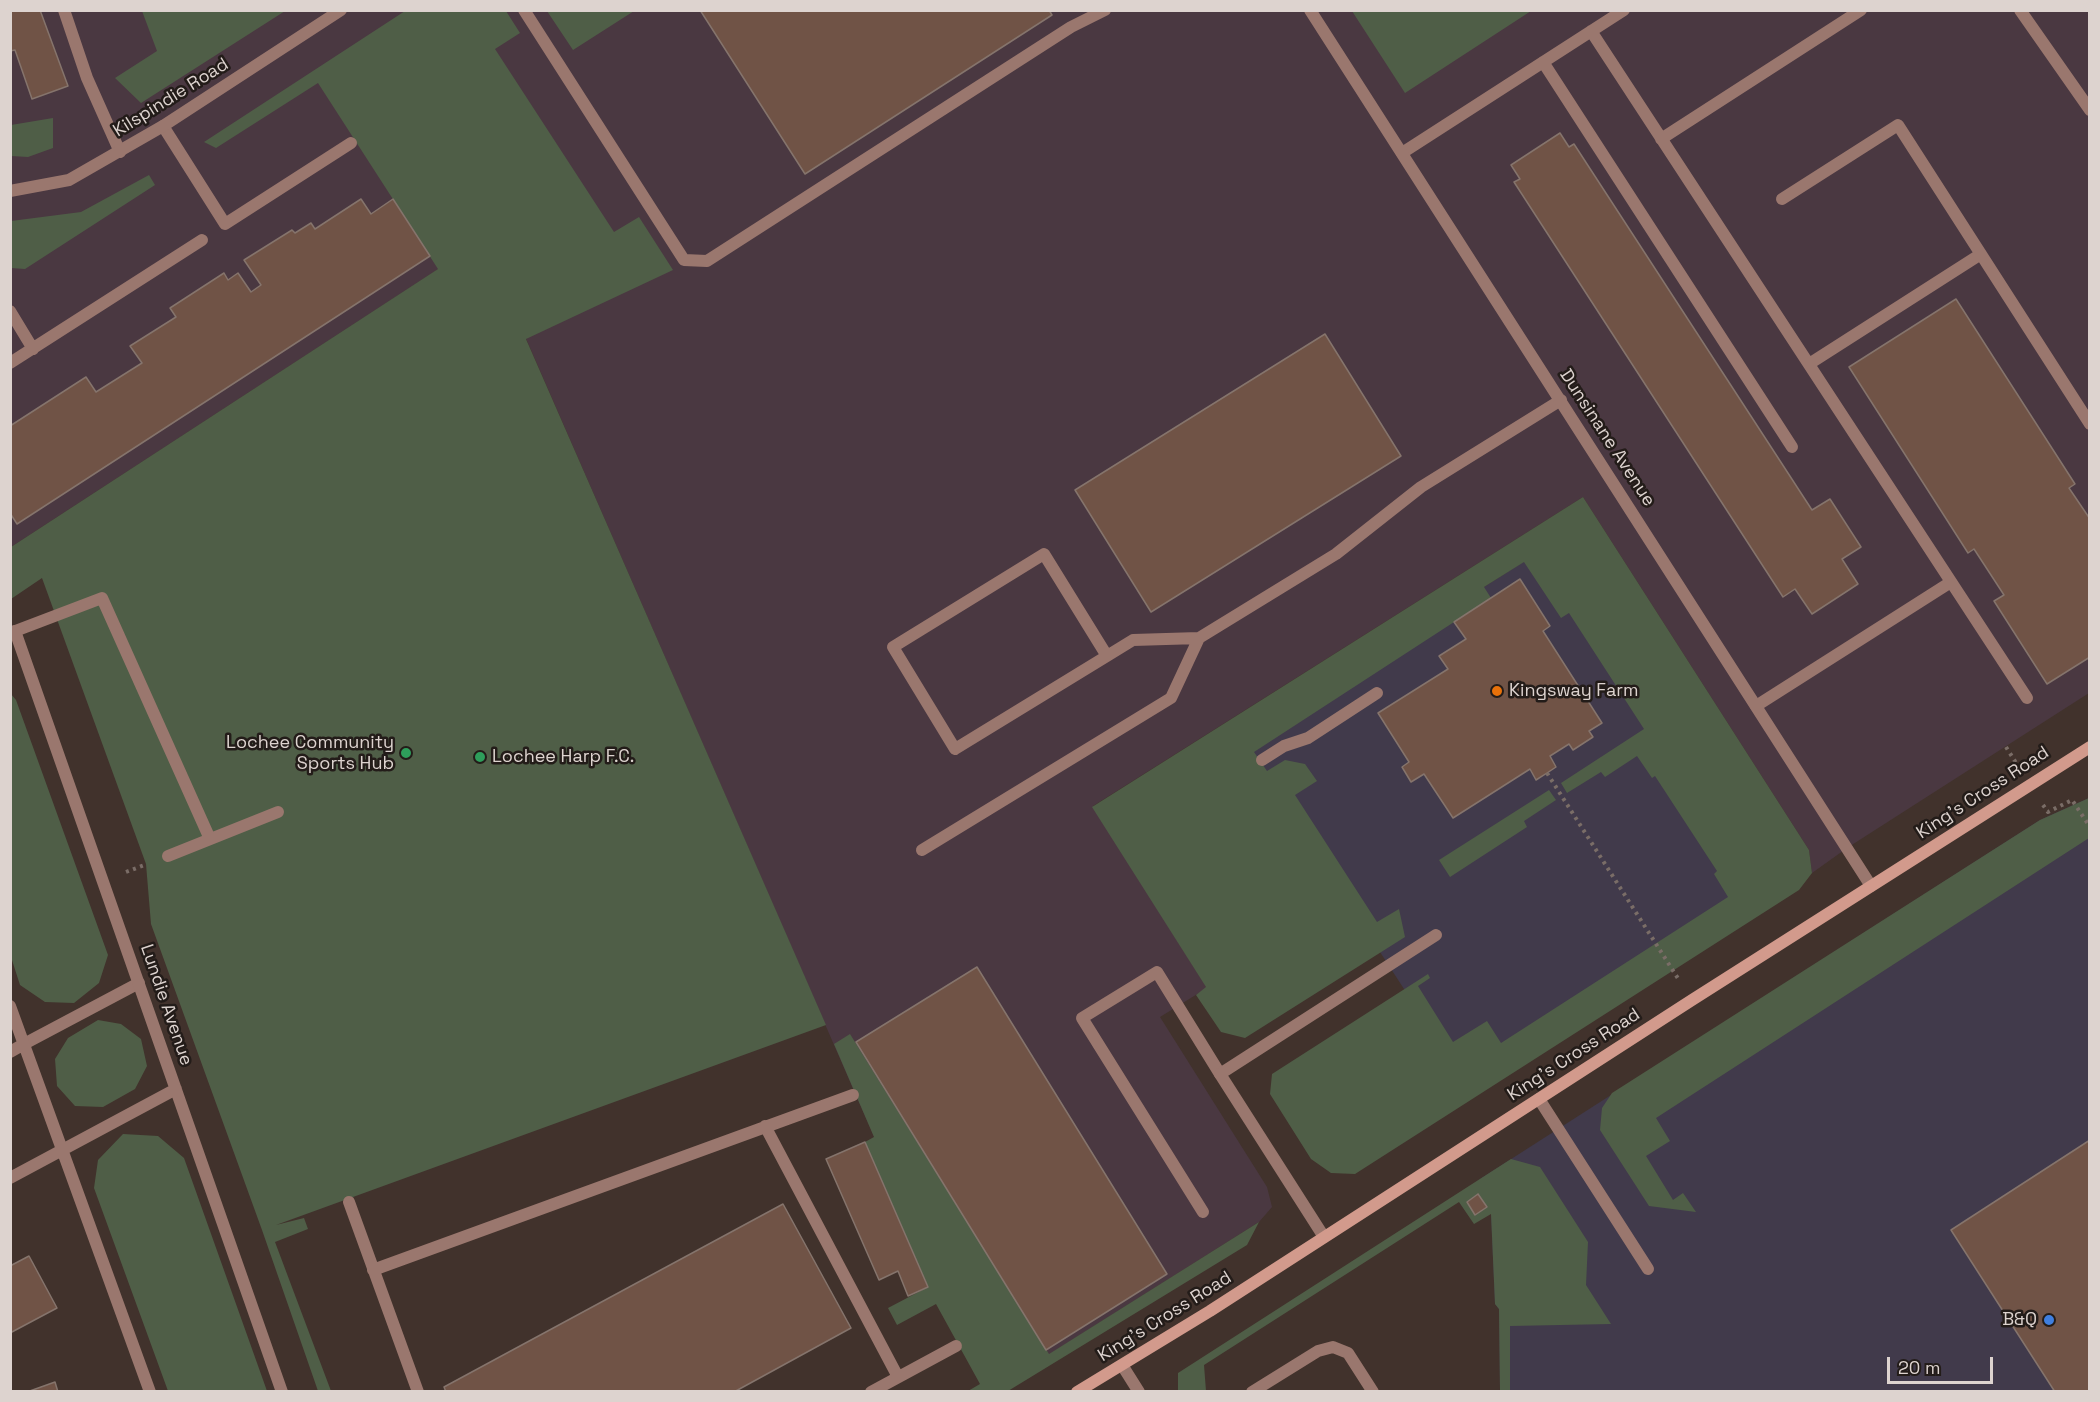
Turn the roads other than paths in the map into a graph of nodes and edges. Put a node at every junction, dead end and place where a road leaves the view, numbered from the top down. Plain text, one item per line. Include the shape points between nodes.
1 (64, 10) edge
2 (341, 10) edge
3 (524, 10) edge
4 (1105, 10) edge
5 (1310, 10) edge
6 (1624, 10) edge
7 (1862, 10) edge
8 (2020, 10) edge
9 (1591, 31) junction
10 (1543, 62) junction
11 (2090, 110) edge
12 (163, 126) junction
13 (1661, 139) junction
14 (351, 143) dead end
15 (120, 152) junction
16 (1402, 153) junction
17 (10, 191) edge
18 (1782, 199) dead end
19 (202, 240) dead end
20 (1981, 254) junction
21 (10, 311) edge
22 (33, 349) junction
23 (10, 363) edge
24 (1809, 364) junction
25 (1561, 400) junction
26 (2090, 424) edge
27 (1792, 447) dead end
28 (1951, 582) junction
29 (13, 632) edge
30 (1199, 638) junction
31 (1107, 656) junction
32 (1377, 693) dead end
33 (2027, 698) dead end
34 (1756, 706) junction
35 (2090, 747) edge
36 (1262, 760) dead end
37 (278, 812) dead end
38 (210, 839) junction
39 (922, 850) dead end
40 (168, 856) road end
41 (1871, 886) junction
42 (1436, 935) dead end
43 (139, 983) junction
44 (10, 1006) edge
45 (24, 1044) junction
46 (10, 1052) edge
47 (1220, 1074) junction
48 (176, 1089) junction
49 (853, 1095) dead end
50 (1539, 1099) junction
51 (765, 1126) junction
52 (63, 1150) junction
53 (10, 1178) edge
54 (349, 1202) dead end
55 (1203, 1212) dead end
56 (1324, 1237) junction
57 (1648, 1269) dead end
58 (374, 1270) junction
59 (956, 1346) dead end
60 (1122, 1365) junction
61 (898, 1377) junction
62 (150, 1392) edge
63 (282, 1392) edge
64 (417, 1392) edge
65 (871, 1392) edge
66 (1077, 1392) edge
67 (1139, 1392) edge
68 (1252, 1392) edge
69 (1373, 1392) edge

1 - 15 street via 87,78
2 - 12 street, Kilspindie Road
3 - 4 street via 684,260 707,261 1071,27
5 - 16 street, Dunsinane Avenue
6 - 9 street
7 - 13 street
8 - 11 street
9 - 10 street
9 - 13 street
10 - 16 street
10 - 27 street
12 - 14 street via 225,224
12 - 15 street, Kilspindie Road
13 - 24 street
15 - 17 street, Kilspindie Road via 69,180
16 - 25 street, Dunsinane Avenue
18 - 20 street via 1898,124
19 - 22 street
20 - 24 street
20 - 26 street
21 - 22 street
22 - 23 street
24 - 28 street
25 - 30 street via 1420,487 1336,554
25 - 34 street, Dunsinane Avenue
28 - 33 street
28 - 34 street
29 - 38 street via 102,598
29 - 43 street, Lundie Avenue
30 - 31 street via 1133,640
30 - 39 street via 1171,698
31 - 31 street via 955,749 893,647 1044,554
32 - 36 street via 1308,738 1284,746
34 - 41 street, Dunsinane Avenue
35 - 41 street, King's Cross Road
37 - 38 street
38 - 40 street
41 - 50 street, King's Cross Road
42 - 47 street
43 - 45 street
43 - 48 street, Lundie Avenue
44 - 45 street
45 - 46 street
45 - 52 street
47 - 55 street via 1157,972 1082,1018
47 - 56 street
48 - 52 street
48 - 63 street, Lundie Avenue
49 - 51 street
50 - 56 street, King's Cross Road
50 - 57 street
51 - 58 street
51 - 61 street
52 - 53 street
52 - 62 street
54 - 58 street
56 - 60 street, King's Cross Road
58 - 64 street
59 - 61 street
60 - 66 street, King's Cross Road
60 - 67 street
61 - 65 street
68 - 69 street via 1318,1351 1333,1347 1348,1353

